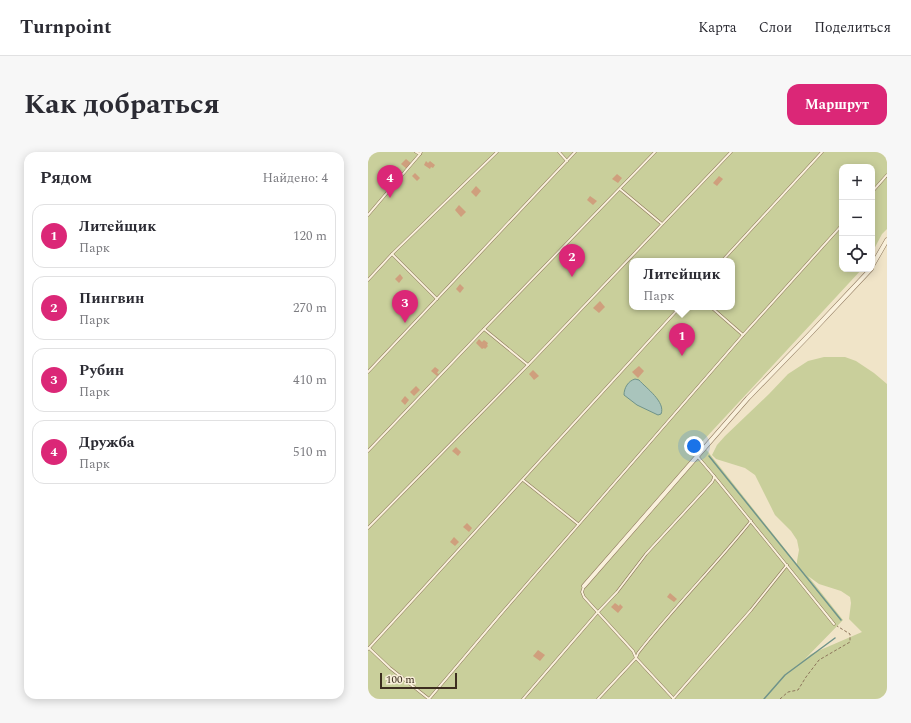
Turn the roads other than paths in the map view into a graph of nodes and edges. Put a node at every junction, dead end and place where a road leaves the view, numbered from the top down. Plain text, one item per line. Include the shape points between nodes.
1 (416, 152) edge
2 (497, 152) edge
3 (559, 152) edge
4 (575, 152) edge
5 (655, 152) edge
6 (731, 152) edge
7 (822, 152) edge
8 (421, 153) edge
9 (567, 160) junction
10 (887, 175) edge
11 (620, 189) junction
12 (875, 189) edge
13 (368, 215) edge
14 (662, 224) junction
15 (839, 228) edge
16 (887, 240) edge
17 (392, 254) junction
18 (630, 258) edge
19 (725, 258) edge
20 (629, 259) edge
21 (875, 261) edge
22 (867, 272) edge
23 (368, 280) edge
24 (437, 299) junction
25 (677, 310) edge
26 (714, 310) edge
27 (484, 329) junction
28 (742, 334) junction
29 (528, 365) junction
30 (368, 372) edge
31 (368, 451) edge
32 (697, 456) junction
33 (714, 476) junction
34 (523, 480) junction
35 (750, 521) junction
36 (578, 524) junction
37 (368, 528) edge
38 (787, 565) junction
39 (584, 586) joint
40 (597, 612) junction
41 (834, 624) road end
42 (368, 649) edge
43 (636, 658) junction
44 (429, 699) edge
45 (523, 699) edge
46 (598, 699) edge
47 (673, 699) edge

1 - 8 lane
2 - 17 lane
3 - 9 lane
4 - 9 lane
5 - 11 lane
6 - 14 lane
7 - 19 lane
8 - 13 lane
9 - 24 lane
10 - 12 lane
11 - 14 lane
11 - 27 lane
14 - 18 lane
15 - 28 lane
16 - 21 street
17 - 23 lane
17 - 24 lane
20 - 29 lane
22 - 32 street
24 - 30 lane
25 - 34 lane
26 - 28 lane
27 - 29 lane
27 - 31 lane
28 - 36 lane
29 - 37 lane
32 - 33 lane
32 - 39 street
33 - 35 lane
33 - 40 lane via 712,482
34 - 36 lane
34 - 42 lane
35 - 38 lane
35 - 43 lane via 659,627
36 - 44 lane
38 - 41 lane
38 - 47 lane
39 - 40 lane via 584,597
40 - 43 lane via 633,651
40 - 45 lane
42 - 44 lane
43 - 46 lane
43 - 47 lane

